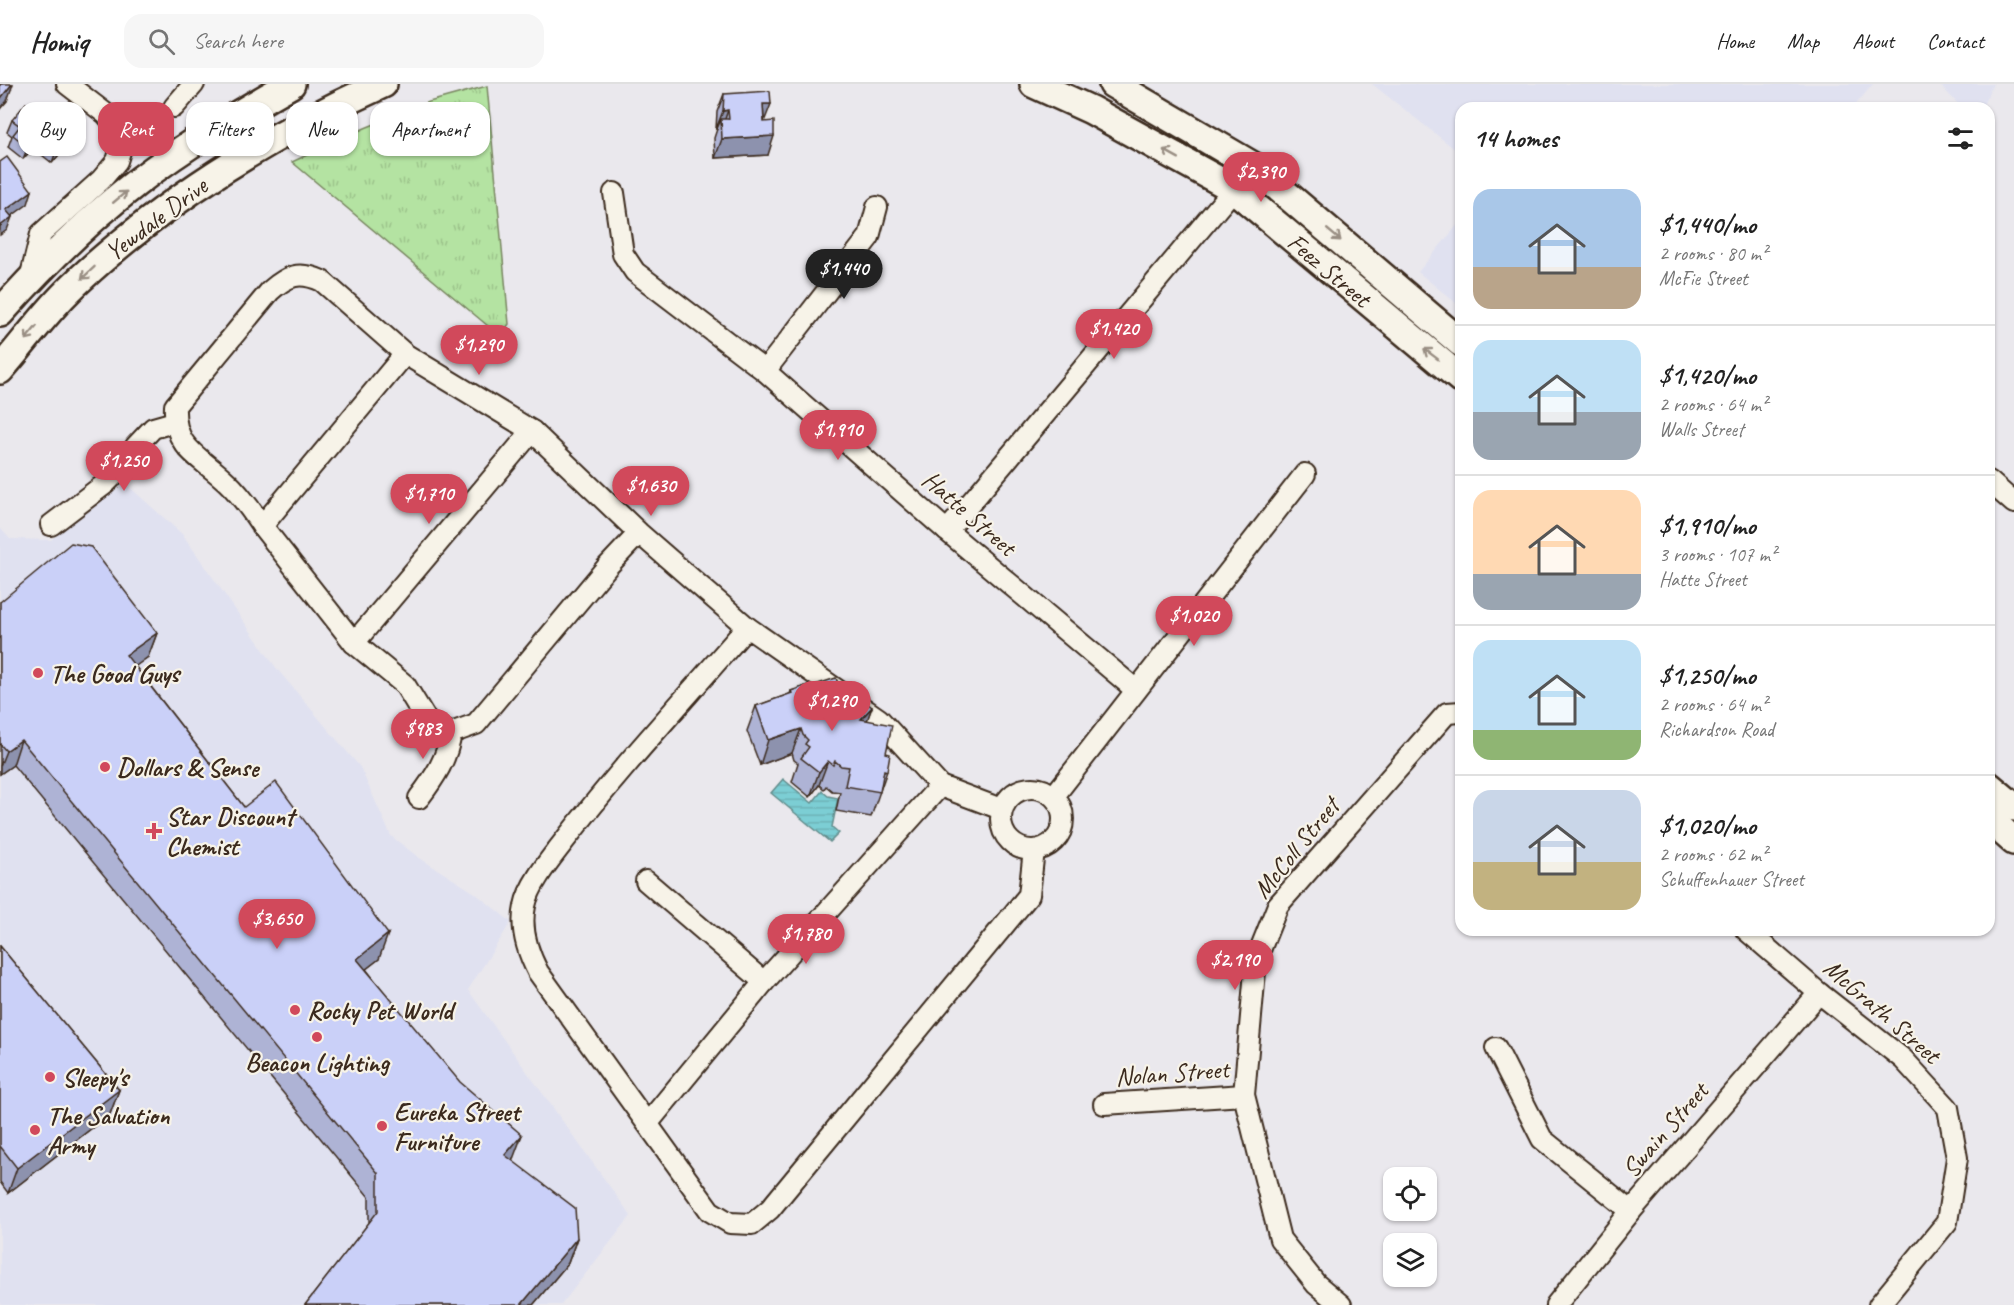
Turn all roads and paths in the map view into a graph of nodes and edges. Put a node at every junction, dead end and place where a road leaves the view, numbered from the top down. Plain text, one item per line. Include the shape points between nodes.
1 (67, 84) edge
2 (194, 84) edge
3 (291, 84) edge
4 (383, 84) edge
5 (1034, 84) edge
6 (1113, 84) edge
7 (174, 107) dead end
8 (1253, 166) junction
9 (1234, 189) junction
10 (614, 193) dead end
11 (877, 207) dead end
12 (30, 279) junction
13 (0, 313) edge
14 (1455, 338) edge
15 (405, 354) junction
16 (0, 370) edge
17 (765, 371) junction
18 (1455, 374) edge
19 (174, 422) junction
20 (532, 431) junction
21 (1305, 474) dead end
22 (1995, 487) edge
23 (2014, 503) edge
24 (51, 525) dead end
25 (262, 526) junction
26 (947, 531) junction
27 (639, 532) junction
28 (747, 627) junction
29 (354, 643) junction
30 (1136, 690) junction
31 (1454, 713) edge
32 (451, 733) junction
33 (940, 786) junction
34 (1995, 791) edge
35 (1054, 796) junction
36 (419, 798) dead end
37 (2014, 807) edge
38 (1001, 809) junction
39 (1995, 824) edge
40 (2014, 841) edge
41 (1034, 850) junction
42 (646, 881) dead end
43 (1753, 936) edge
44 (764, 982) junction
45 (1819, 993) junction
46 (1496, 1048) dead end
47 (1244, 1095) junction
48 (1104, 1104) dead end
49 (648, 1123) junction
50 (1631, 1211) junction
51 (1341, 1305) edge
52 (1556, 1305) edge
53 (1879, 1305) edge

1 - 12 street via 106,114 115,125 121,148 117,161 101,180 41,234
2 - 7 street
12 -> 3 main road, Yewdale Drive via 136,183 194,141
4 -> 16 main road, Yewdale Drive via 230,164 162,211 63,296
9 -> 5 main road, Feez Street via 1091,110
6 - 8 main road, Feez Street
8 - 9 street
8 -> 14 main road, Feez Street
18 -> 9 main road, Feez Street
9 - 26 street
10 - 17 street, Hatte Street via 622,254 634,272
11 - 17 street via 869,237
12 - 13 main road, Yewdale Drive
15 - 19 street via 322,281 310,276 283,279 175,406
15 - 20 street
15 - 25 street
17 - 26 street, Hatte Street
19 - 24 street via 153,428 105,484
19 - 25 street via 178,435 192,453 228,483
20 - 27 street
20 - 29 street
21 - 30 street
22 - 23 street
25 - 29 street
26 - 30 street, Hatte Street
27 - 28 street
27 - 32 street via 476,724
28 - 33 street via 879,719
28 - 49 street via 595,802 540,872 525,904 524,932 538,972
29 - 32 street via 405,685 436,729
30 - 35 street
31 - 47 street, McColl Street via 1278,905 1256,960
32 - 36 street via 445,759
33 - 38 street
33 - 44 street
34 - 37 main road
35 - 38 street via 1035,787 1024,788 1006,799
35 - 41 street via 1063,824 1053,842
38 - 41 street via 1002,830 1007,839 1015,846
39 - 40 main road
41 - 49 street via 1029,895 770,1209 752,1224 730,1223 710,1211
42 - 44 street
43 - 45 street, McGrath Street
44 - 49 street
45 - 50 street, Swain Street
45 - 53 street, McGrath Street via 1903,1059 1948,1108 1957,1158 1947,1222
46 - 50 street via 1542,1138
47 - 48 street, Nolan Street
47 - 51 street, McColl Street via 1280,1239 1316,1284
50 - 52 street, Swain Street

